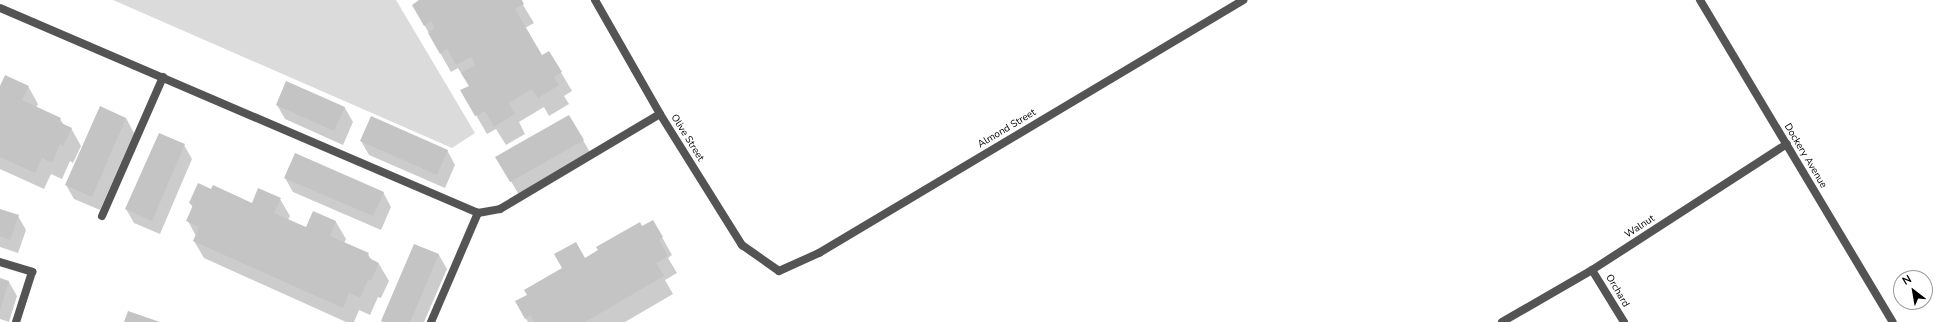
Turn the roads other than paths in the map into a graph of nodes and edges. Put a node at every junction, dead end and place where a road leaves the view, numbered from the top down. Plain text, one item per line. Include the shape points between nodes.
1 (595, 0) edge
2 (1243, 0) edge
3 (1700, 0) edge
4 (0, 8) edge
5 (163, 77) junction
6 (660, 114) junction
7 (1787, 144) junction
8 (478, 213) junction
9 (102, 216) dead end
10 (0, 262) edge
11 (1592, 270) junction
12 (779, 271) joint
13 (16, 322) edge
14 (431, 322) edge
15 (1502, 322) edge
16 (1624, 322) edge
17 (1893, 322) edge

1 - 6 street, Olive Street
2 - 12 street, Almond Street via 819,253
3 - 7 street, Dockery Avenue
4 - 5 street
5 - 8 street
5 - 9 street
6 - 8 street via 500,208
6 - 12 street, Olive Street via 742,245
7 - 11 street, Walnut
7 - 17 street, Dockery Avenue
8 - 14 street
10 - 13 street via 32,272
11 - 15 street, Walnut
11 - 16 street, Orchard

